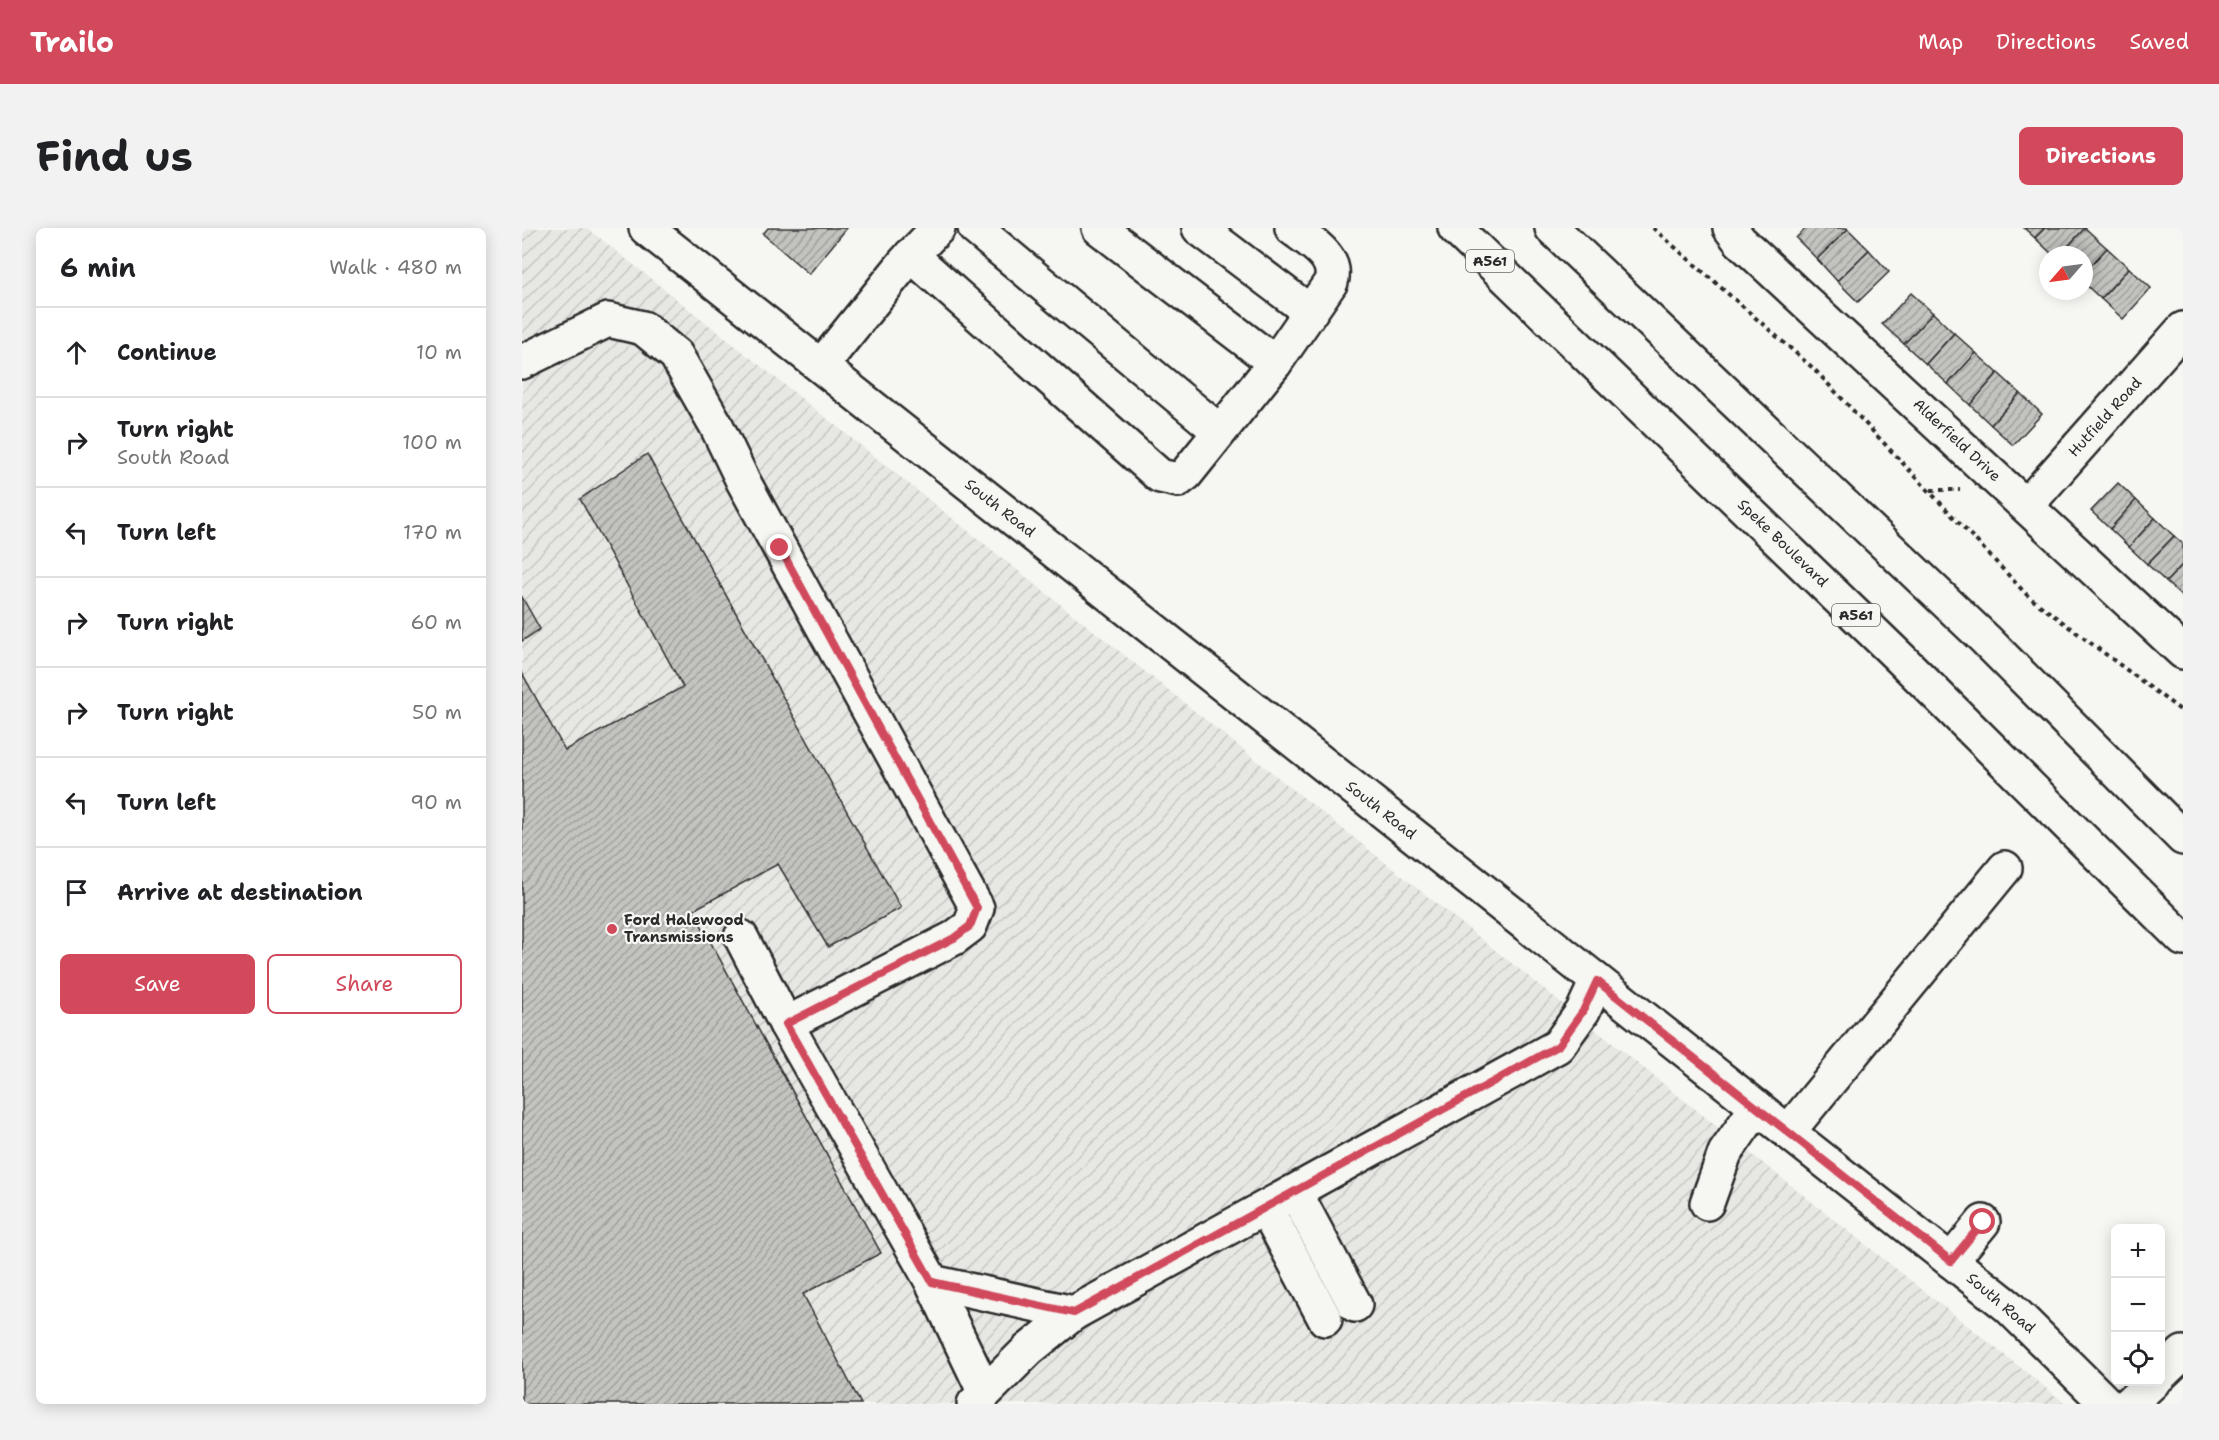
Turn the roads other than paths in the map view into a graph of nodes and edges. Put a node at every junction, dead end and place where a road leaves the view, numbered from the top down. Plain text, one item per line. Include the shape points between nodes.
1 (646, 228) edge
2 (938, 228) edge
3 (975, 228) edge
4 (1099, 228) edge
5 (1199, 228) edge
6 (1292, 228) edge
7 (1455, 228) edge
8 (1552, 228) edge
9 (1731, 228) edge
10 (911, 255) junction
11 (1310, 312) junction
12 (2183, 329) edge
13 (522, 362) edge
14 (1275, 363) junction
15 (821, 366) junction
16 (1219, 431) junction
17 (2027, 505) junction
18 (2183, 652) edge
19 (2183, 838) edge
20 (2006, 868) dead end
21 (741, 937) dead end
22 (2183, 939) edge
23 (1597, 981) junction
24 (786, 1024) junction
25 (1756, 1107) junction
26 (1788, 1132) junction
27 (1295, 1192) junction
28 (1707, 1203) dead end
29 (1266, 1208) junction
30 (1983, 1222) dead end
31 (1951, 1261) junction
32 (932, 1282) junction
33 (1355, 1305) dead end
34 (1074, 1313) junction
35 (1325, 1319) dead end
36 (2183, 1353) edge
37 (2165, 1370) edge
38 (2149, 1386) edge
39 (979, 1398) edge
40 (2107, 1404) edge
41 (2130, 1404) edge

1 - 15 main road, South Road
2 - 10 main road
3 - 16 main road
4 - 14 main road
5 - 11 main road
6 - 11 main road via 1332,264 1334,274
7 - 22 main road, Speke Boulevard / A561 via 1892,649
8 - 19 main road via 1985,639
9 - 17 main road, Alderfield Drive via 1740,241
10 - 15 main road
10 - 16 main road via 1160,476 1178,480 1186,474
11 - 14 main road
12 - 17 main road, Hutfield Road
13 - 24 main road via 608,320 643,328 676,356 977,908 970,926 954,938
14 - 16 main road
15 - 23 main road, South Road
17 - 18 main road, Alderfield Drive
20 - 26 main road
21 - 24 main road
23 - 25 main road, South Road
23 - 27 main road via 1583,1011 1558,1046
24 - 32 main road
25 - 26 main road, South Road
25 - 28 main road via 1725,1153
26 - 31 main road, South Road
27 - 29 main road
27 - 33 main road
29 - 34 main road
29 - 35 main road
30 - 31 main road
31 - 40 main road, South Road via 2037,1332
32 - 34 main road
32 - 39 main road
34 - 39 main road via 1028,1350
36 - 37 main road
38 - 41 main road

